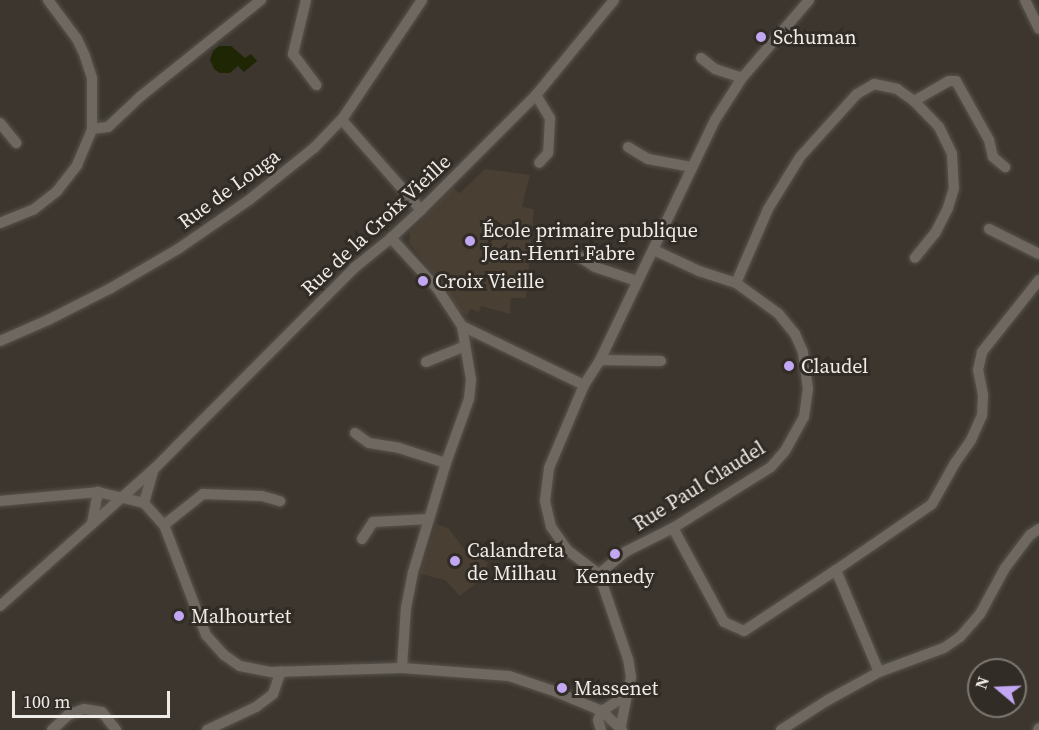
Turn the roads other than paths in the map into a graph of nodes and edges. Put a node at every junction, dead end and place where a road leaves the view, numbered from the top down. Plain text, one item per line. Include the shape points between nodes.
1 (48, 0) edge
2 (261, 0) edge
3 (306, 0) edge
4 (422, 0) edge
5 (614, 0) edge
6 (809, 0) edge
7 (1025, 0) edge
8 (1039, 29) edge
9 (701, 58) dead end
10 (742, 78) junction
11 (316, 85) dead end
12 (536, 95) junction
13 (914, 101) junction
14 (342, 120) junction
15 (0, 123) edge
16 (92, 129) junction
17 (16, 143) dead end
18 (628, 147) dead end
19 (539, 164) dead end
20 (692, 167) junction
21 (1005, 167) dead end
22 (421, 210) junction
23 (0, 223) edge
24 (989, 229) dead end
25 (391, 238) junction
26 (654, 250) junction
27 (1039, 254) edge
28 (578, 255) dead end
29 (915, 258) dead end
30 (1039, 280) edge
31 (637, 281) junction
32 (736, 283) junction
33 (462, 326) junction
34 (0, 340) edge
35 (465, 346) junction
36 (600, 360) junction
37 (662, 361) dead end
38 (426, 362) dead end
39 (584, 386) junction
40 (355, 433) dead end
41 (446, 463) junction
42 (154, 469) junction
43 (98, 492) junction
44 (124, 496) junction
45 (0, 501) edge
46 (280, 501) dead end
47 (141, 502) junction
48 (429, 519) junction
49 (92, 525) junction
50 (164, 525) junction
51 (673, 528) junction
52 (1039, 529) edge
53 (362, 539) dead end
54 (836, 570) junction
55 (599, 574) junction
56 (0, 606) edge
57 (402, 668) junction
58 (281, 671) junction
59 (879, 672) junction
60 (627, 695) junction
61 (600, 720) edge
62 (621, 729) edge
63 (52, 730) edge
64 (116, 730) edge
65 (207, 730) edge
66 (609, 730) edge
67 (781, 730) edge

1 - 16 street via 85,56 92,78
2 - 16 street via 108,127
3 - 11 street via 292,54
4 - 14 street, Rue de Louga
5 - 12 street, Rue de la Croix Vieille
6 - 10 street
7 - 8 street
9 - 10 street via 715,69
10 - 20 street
12 - 19 street via 550,118 548,153
12 - 22 street, Rue de la Croix Vieille
13 - 21 street via 949,81 956,81 989,140 993,157
13 - 29 street via 939,127 952,154 954,188 935,233
13 - 32 street via 886,84 874,84 857,94 800,157 768,209
14 - 22 street
14 - 34 street, Rue de Louga via 249,200 178,249 111,288
15 - 17 street
16 - 23 street via 77,165 57,191 33,210
18 - 20 street via 648,159
20 - 26 street
22 - 25 street, Rue de la Croix Vieille
24 - 27 street
25 - 33 street via 437,288
25 - 42 street, Rue de la Croix Vieille via 354,268
26 - 31 street
26 - 32 street, Rue Paul Claudel
28 - 31 street via 595,267
30 - 54 street via 982,352 978,370 982,415 932,504
31 - 36 street
32 - 51 street, Rue Paul Claudel via 779,314 799,342 808,389 804,417 771,467
33 - 35 street
33 - 39 street
35 - 38 street
35 - 41 street via 471,366 469,399
36 - 37 street
36 - 39 street
39 - 55 street via 549,468 545,501 551,527 568,551
40 - 41 street via 369,443
41 - 48 street
42 - 44 street, Rue de la Croix Vieille
42 - 47 street, Rue de la Croix Vieille
43 - 44 street
43 - 45 street
43 - 49 street
44 - 47 street
44 - 49 street, Rue de la Croix Vieille
46 - 50 street via 262,496 203,494
47 - 50 street
48 - 53 street via 373,522
48 - 57 street via 406,607
49 - 56 street, Rue de la Croix Vieille
50 - 58 street via 198,617 216,646 240,666
51 - 54 street via 724,622 744,631
51 - 55 street, Rue Paul Claudel via 626,552
52 - 59 street via 1005,568 980,614 960,637 944,648
54 - 59 street
55 - 60 street via 628,659 632,677
57 - 58 street
57 - 61 street via 509,676 576,701
58 - 65 street via 273,694 256,707
59 - 67 street
60 - 61 street
60 - 62 street
61 - 62 street
61 - 66 street
63 - 64 street via 68,715 84,709 102,712

